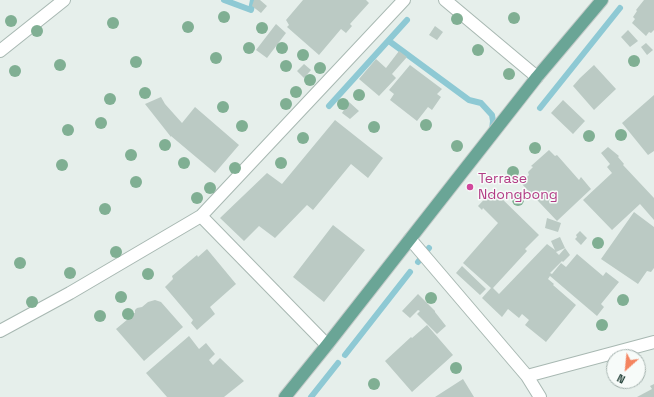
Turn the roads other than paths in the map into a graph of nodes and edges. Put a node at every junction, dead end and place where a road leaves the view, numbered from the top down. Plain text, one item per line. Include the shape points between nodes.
1 (64, 0) edge
2 (404, 0) edge
3 (445, 0) edge
4 (598, 1) edge
5 (0, 51) edge
6 (537, 77) junction
7 (201, 216) junction
8 (410, 239) junction
9 (0, 331) edge
10 (654, 342) edge
11 (327, 345) junction
12 (527, 376) junction
13 (285, 397) edge
14 (540, 397) edge

1 - 5 street
2 - 7 street
3 - 6 street
4 - 6 main road
6 - 8 main road
7 - 9 street
7 - 11 street
8 - 11 main road
8 - 12 street
10 - 12 street
11 - 13 main road
12 - 14 street

